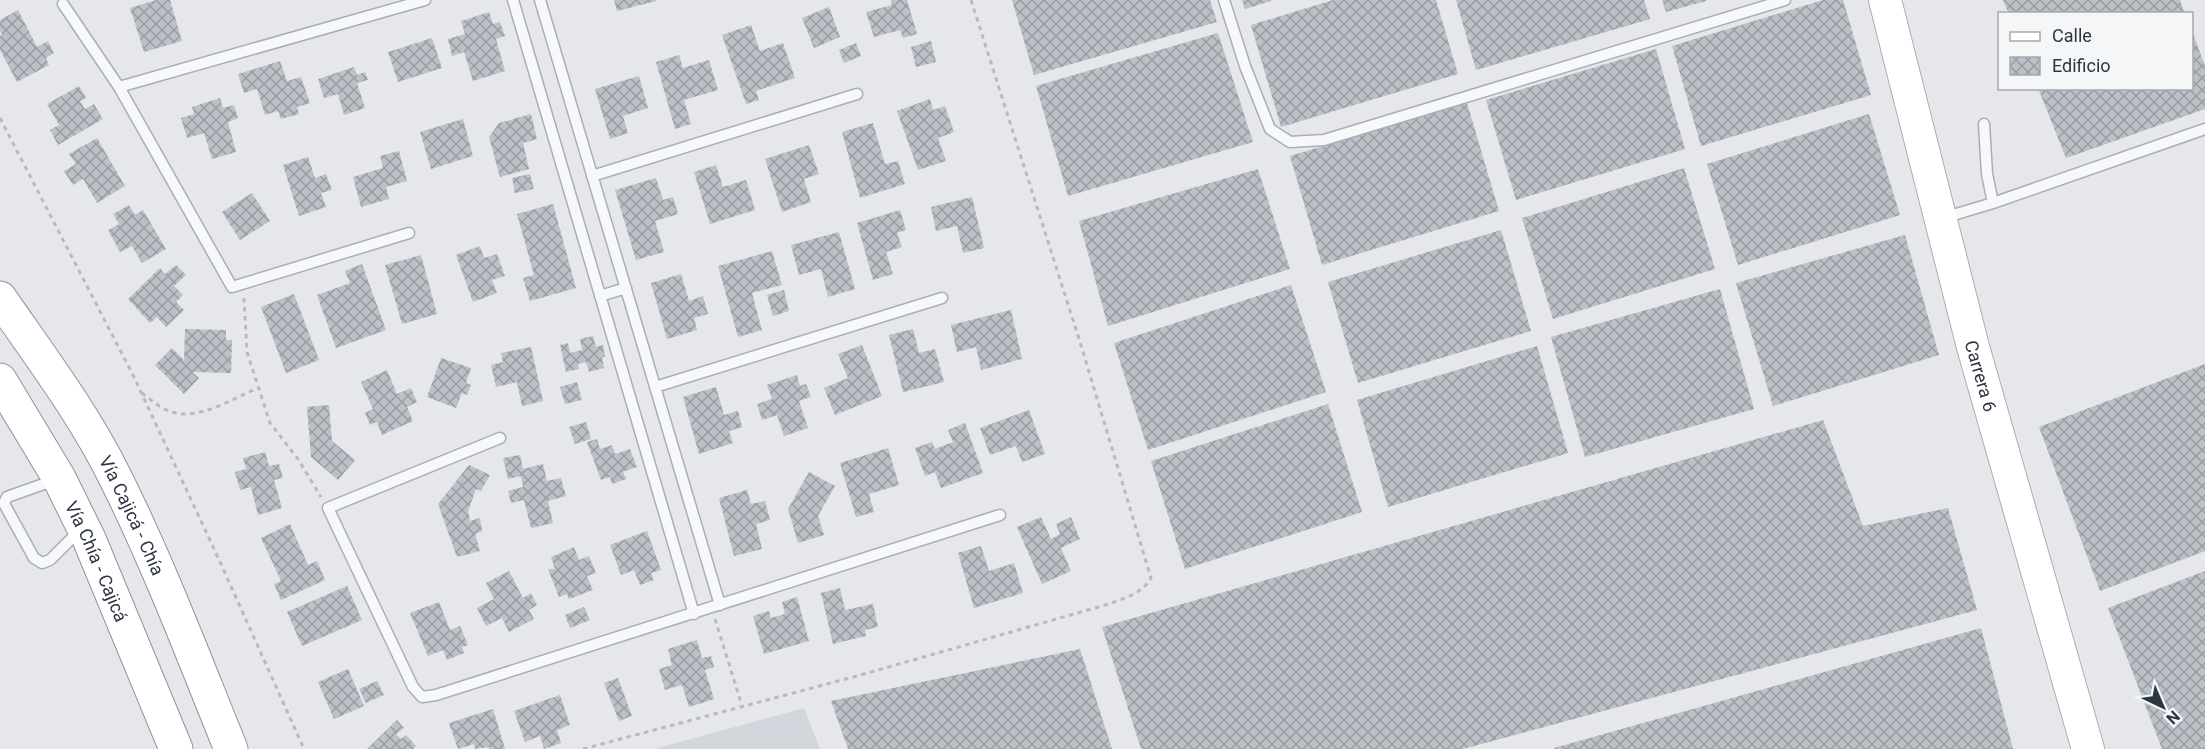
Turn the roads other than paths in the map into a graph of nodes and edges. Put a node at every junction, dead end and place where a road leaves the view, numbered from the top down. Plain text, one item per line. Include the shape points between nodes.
1 (425, 0) edge
2 (513, 0) edge
3 (540, 0) edge
4 (1224, 0) edge
5 (1785, 0) edge
6 (1885, 0) edge
7 (63, 4) dead end
8 (118, 87) junction
9 (857, 94) dead end
10 (1984, 124) dead end
11 (2205, 129) edge
12 (592, 176) junction
13 (1993, 203) junction
14 (1940, 218) junction
15 (409, 233) dead end
16 (626, 288) junction
17 (600, 296) junction
18 (0, 298) edge
19 (942, 298) dead end
20 (0, 380) edge
21 (655, 387) junction
22 (500, 438) dead end
23 (59, 478) junction
24 (1000, 515) dead end
25 (83, 527) junction
26 (716, 607) junction
27 (694, 614) junction
28 (176, 749) edge
29 (231, 749) edge
30 (2088, 749) edge

1 - 8 lane
2 - 17 lane
3 - 12 lane
4 - 5 lane via 1270,129 1290,142 1324,140
6 - 14 main road, Carrera 6
7 - 8 lane
8 - 15 lane via 232,287
9 - 12 lane
10 - 13 lane
11 - 13 lane
12 - 16 lane
13 - 14 lane
14 - 30 main road, Carrera 6
16 - 17 lane
16 - 21 lane
17 - 27 lane
18 - 29 highway, Vía Cajicá - Chía via 75,408 115,476
19 - 21 lane
20 - 23 highway, Vía Chía - Cajicá
21 - 26 lane
22 - 27 lane via 328,508 413,687 422,697 436,696
23 - 25 highway, Vía Chía - Cajicá
23 - 25 lane via 7,497 7,509 34,558 42,563 50,560
24 - 26 lane
25 - 28 highway, Vía Chía - Cajicá
26 - 27 lane

